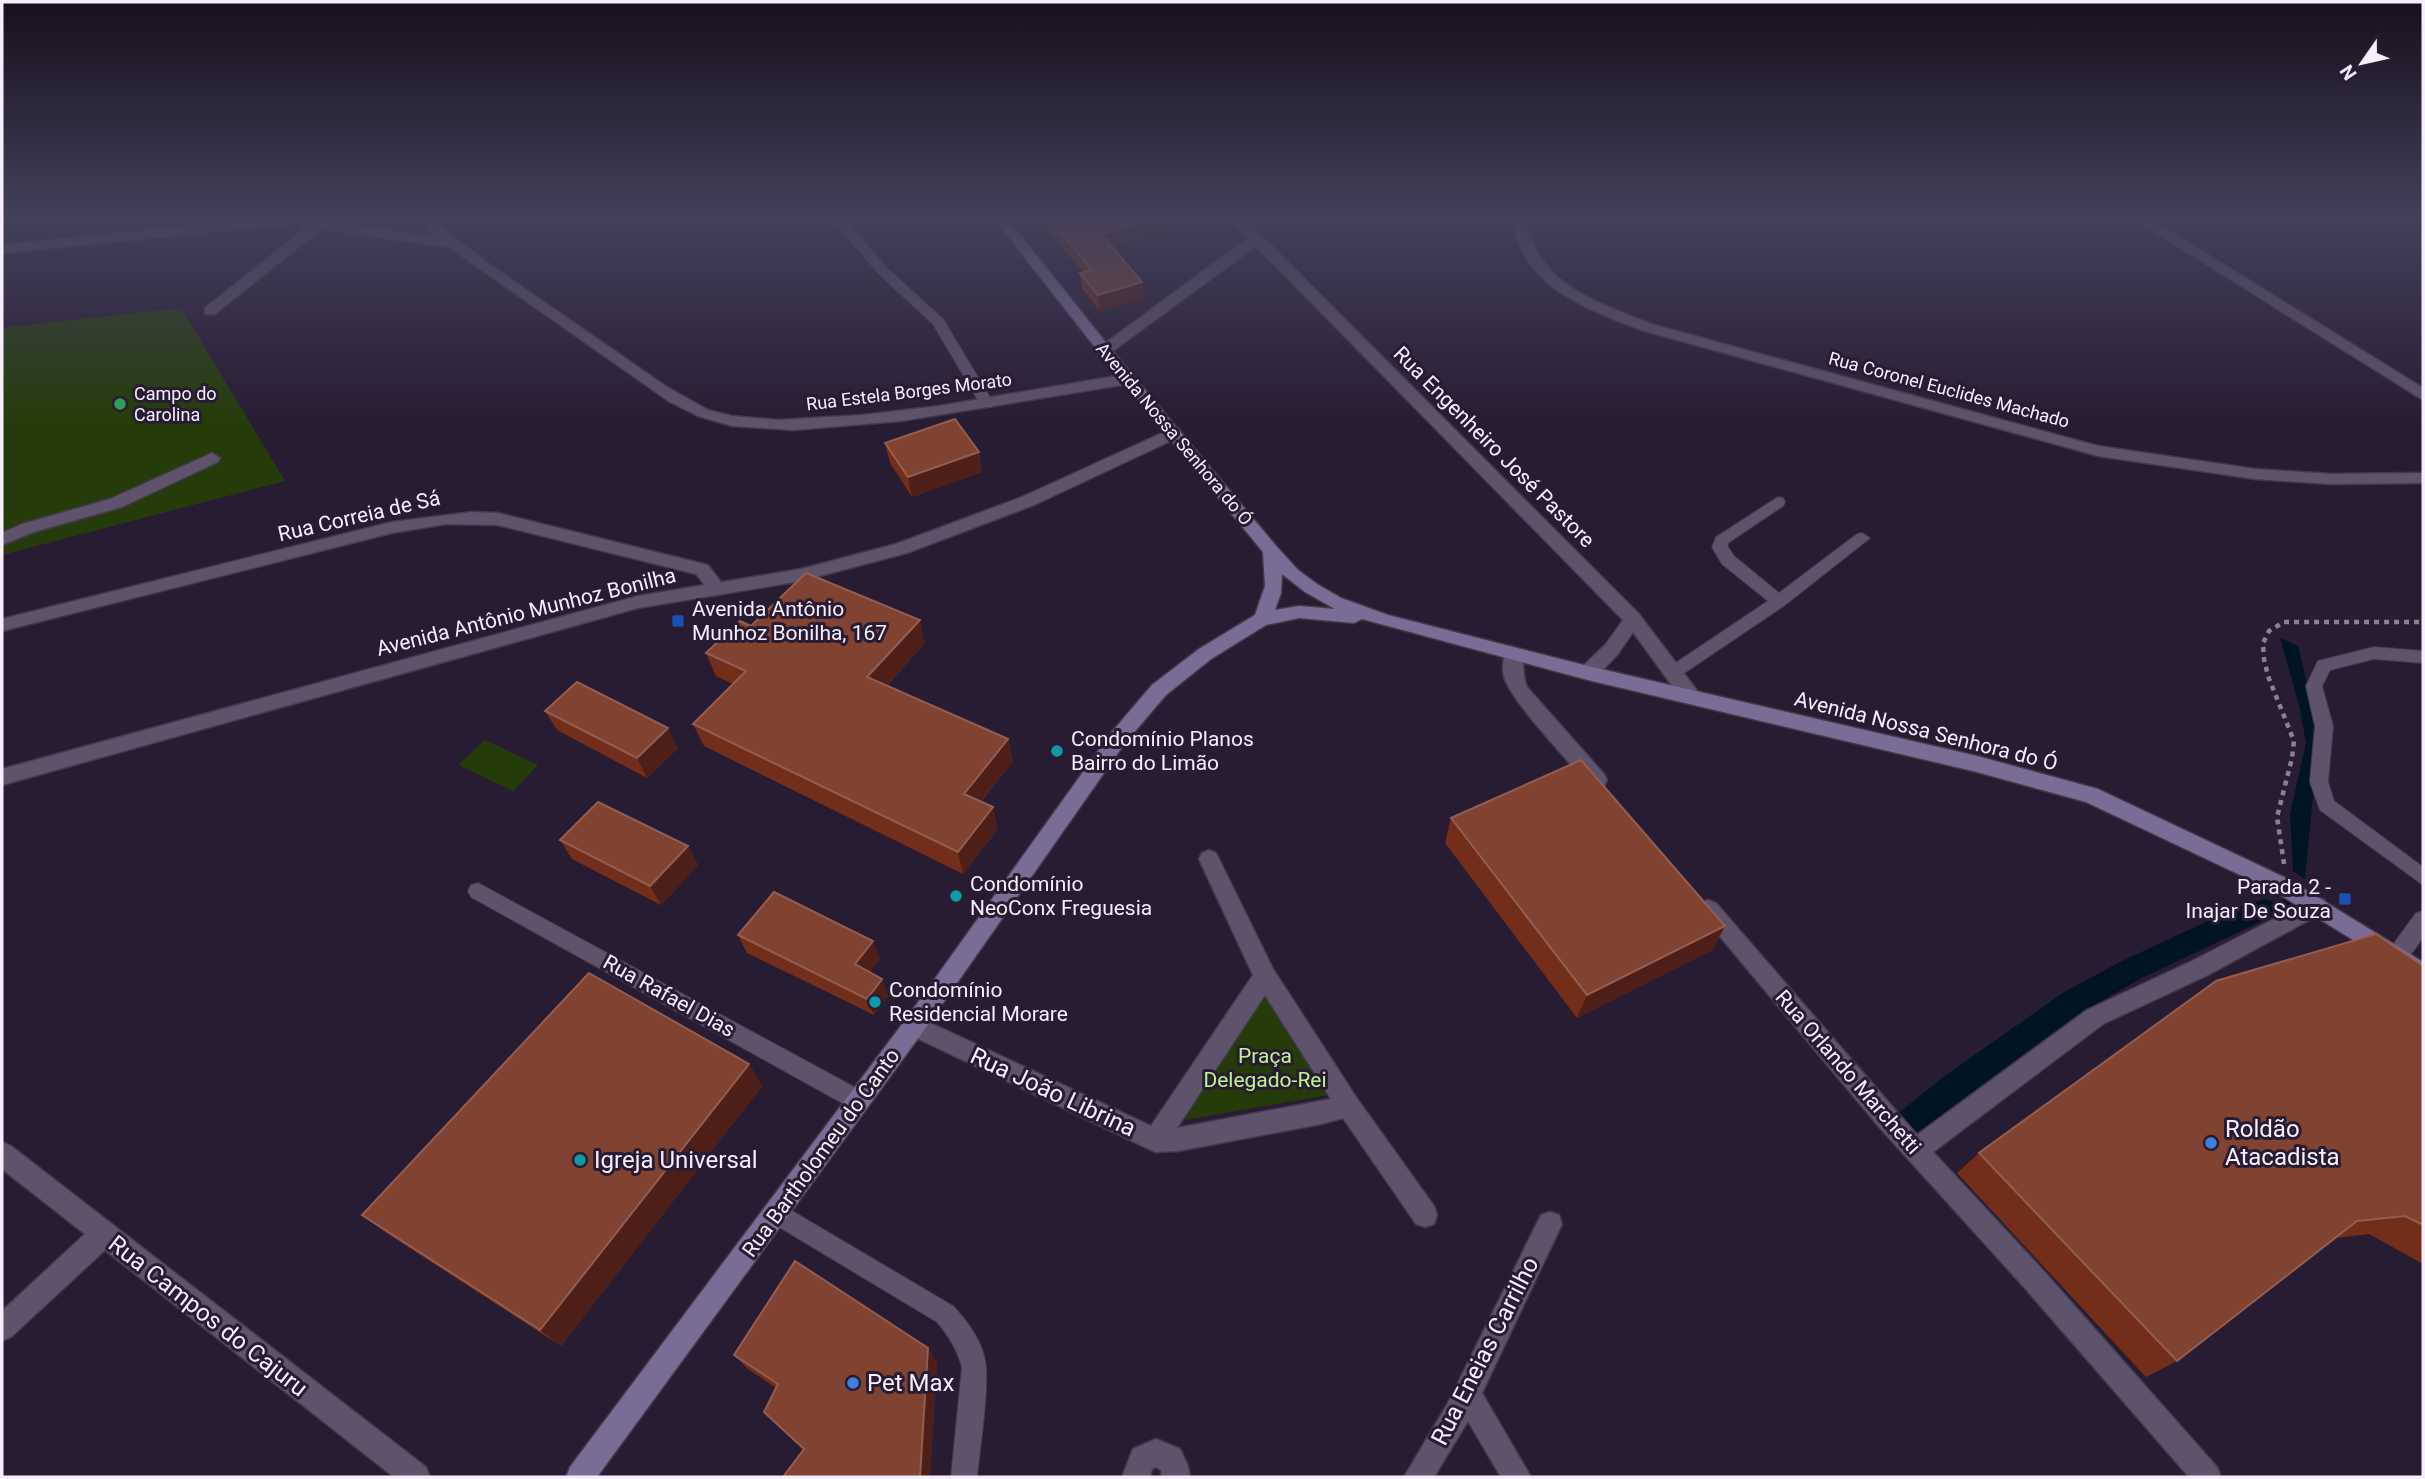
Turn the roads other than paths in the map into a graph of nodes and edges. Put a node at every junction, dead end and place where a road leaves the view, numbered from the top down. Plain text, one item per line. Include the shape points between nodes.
1 (240, 286) edge
2 (513, 286) edge
3 (899, 286) edge
4 (1054, 286) edge
5 (1192, 286) edge
6 (1303, 286) edge
7 (1561, 286) edge
8 (2248, 286) edge
9 (210, 311) dead end
10 (1105, 350) junction
11 (1128, 379) junction
12 (2423, 395) edge
13 (987, 404) junction
14 (1173, 433) junction
15 (212, 458) dead end
16 (2423, 478) edge
17 (1778, 502) dead end
18 (1862, 538) dead end
19 (2, 539) edge
20 (1271, 551) junction
21 (718, 589) junction
22 (1779, 601) junction
23 (1261, 619) junction
24 (1384, 620) junction
25 (1633, 620) junction
26 (2, 625) edge
27 (1513, 654) junction
28 (2423, 657) edge
29 (1674, 672) junction
30 (1588, 673) junction
31 (1691, 697) junction
32 (2, 777) edge
33 (1611, 797) edge
34 (1209, 859) dead end
35 (2423, 877) edge
36 (1692, 890) edge
37 (478, 891) dead end
38 (2317, 906) junction
39 (2423, 919) edge
40 (2396, 956) junction
41 (2423, 973) edge
42 (1265, 976) junction
43 (914, 1026) junction
44 (859, 1101) junction
45 (1348, 1105) junction
46 (1155, 1140) junction
47 (1916, 1150) junction
48 (2, 1154) edge
49 (777, 1213) junction
50 (1425, 1215) dead end
51 (1550, 1224) dead end
52 (103, 1235) junction
53 (2, 1328) edge
54 (1463, 1404) junction
55 (416, 1477) edge
56 (580, 1477) edge
57 (964, 1477) edge
58 (1136, 1477) edge
59 (1176, 1477) edge
60 (1418, 1477) edge
61 (1517, 1477) edge
62 (2207, 1477) edge

1 - 9 street
2 - 13 street, Rua Estela Borges Morato via 703,413 748,423 790,425
3 - 13 lane via 938,322
4 - 10 main road, Avenida Nossa Senhora do Ó
5 - 10 street
6 - 25 street, Rua Engenheiro José Pastore
7 - 16 street, Rua Coronel Euclides Machado via 1582,300 1646,327 2098,451 2255,474
8 - 12 street
10 - 11 main road, Avenida Nossa Senhora do Ó
11 - 13 street, Rua Estela Borges Morato
11 - 14 main road, Avenida Nossa Senhora do Ó
14 - 20 main road, Avenida Nossa Senhora do Ó
14 - 21 street, Avenida Antônio Munhoz Bonilha via 1028,501 901,549 801,575
15 - 19 street via 116,503
17 - 22 lane via 1721,541 1720,547 1728,560
18 - 22 lane
20 - 23 main road via 1275,587
20 - 24 main road, Avenida Nossa Senhora do Ó via 1311,588
21 - 26 street, Rua Correia de Sá via 702,569 471,516 364,536
21 - 32 street, Avenida Antônio Munhoz Bonilha via 638,602
22 - 29 lane
23 - 24 main road, Avenida Nossa Senhora do Ó via 1299,612
23 - 43 main road, Rua Bartholomeu do Canto via 1159,690 1118,738
24 - 27 main road, Avenida Nossa Senhora do Ó
25 - 29 street, Rua Engenheiro José Pastore
25 - 30 street
27 - 30 main road, Avenida Nossa Senhora do Ó
27 - 33 street via 1513,677 1520,691
28 - 35 lane via 2374,653 2324,665 2314,686 2324,726 2319,782 2326,805
29 - 31 street, Rua Engenheiro José Pastore
30 - 31 main road, Avenida Nossa Senhora do Ó
31 - 38 main road, Avenida Nossa Senhora do Ó via 2091,795
34 - 42 street
36 - 47 street, Rua Orlando Marchetti
37 - 44 lane, Rua Rafael Dias
38 - 40 main road, Avenida Nossa Senhora do Ó
38 - 47 street via 2095,1017
39 - 40 lane
40 - 41 main road, Avenida Nossa Senhora do Ó
42 - 45 street
42 - 46 street, Rua João Librina
43 - 44 main road, Rua Bartholomeu do Canto
43 - 46 street, Rua João Librina
44 - 49 main road, Rua Bartholomeu do Canto
45 - 46 street, Rua João Librina
45 - 50 street
47 - 62 street, Rua Orlando Marchetti
48 - 52 street, Rua Campos do Cajuru
49 - 56 main road, Rua Bartholomeu do Canto
49 - 57 lane via 944,1314 960,1330 974,1367
51 - 54 street, Rua Eneias Carrilho
52 - 53 street
52 - 55 street, Rua Campos do Cajuru
54 - 60 street, Rua Eneias Carrilho
54 - 61 street
58 - 59 street via 1142,1458 1162,1452 1171,1458

